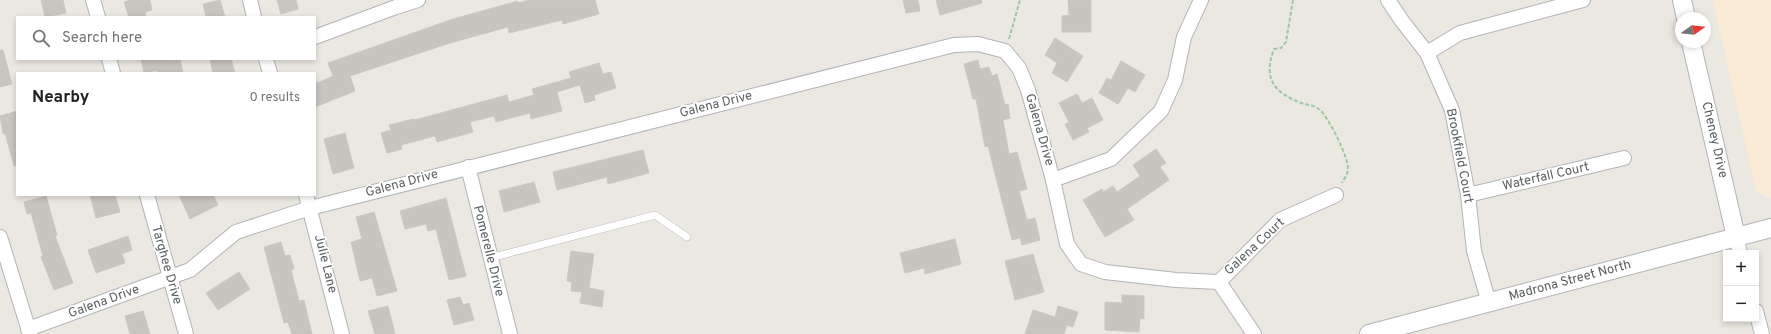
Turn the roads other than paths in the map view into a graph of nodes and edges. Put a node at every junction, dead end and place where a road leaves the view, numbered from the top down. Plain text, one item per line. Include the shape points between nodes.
1 (93, 0) edge
2 (250, 0) edge
3 (418, 0) edge
4 (1201, 0) edge
5 (1388, 0) edge
6 (1583, 0) edge
7 (1682, 0) edge
8 (1685, 12) edge
9 (98, 16) edge
10 (254, 16) edge
11 (316, 37) edge
12 (1693, 48) edge
13 (1427, 53) junction
14 (109, 60) edge
15 (266, 60) edge
16 (113, 72) edge
17 (270, 72) edge
18 (1624, 158) dead end
19 (468, 167) junction
20 (1053, 180) junction
21 (1336, 195) road end
22 (1468, 195) junction
23 (147, 196) edge
24 (308, 201) edge
25 (1771, 228) edge
26 (0, 237) edge
27 (687, 237) dead end
28 (1738, 245) edge
29 (490, 258) junction
30 (3, 261) edge
31 (170, 279) junction
32 (1219, 282) junction
33 (1489, 303) junction
34 (1759, 322) edge
35 (29, 332) edge
36 (186, 334) edge
37 (342, 334) edge
38 (510, 334) edge
39 (1254, 334) edge
40 (1369, 334) edge
41 (1762, 334) edge

1 - 9 street
2 - 10 street
3 - 11 street
4 - 20 street via 1184,37 1175,80 1161,111 1111,159
5 - 13 street, Brookfield Court
6 - 13 street via 1460,33
7 - 8 street
12 - 28 street, Cheney Drive
13 - 22 street, Brookfield Court via 1452,110
14 - 16 street
15 - 17 street
18 - 22 street, Waterfall Court
19 - 20 street, Galena Drive via 954,46 978,44 1005,51 1019,68 1028,90
19 - 24 street, Galena Drive
19 - 29 street, Pomerelle Drive
20 - 32 street, Galena Drive via 1067,244 1081,264 1105,272
21 - 32 street, Galena Court via 1280,220
22 - 33 street, Brookfield Court via 1474,251
23 - 31 street, Targhee Drive
24 - 31 street, Galena Drive via 236,232 190,270
24 - 37 street, Julie Lane
25 - 28 street, Madrona Street North
26 - 30 street
27 - 29 lane via 655,215
28 - 33 street, Madrona Street North
29 - 38 street, Pomerelle Drive
30 - 35 street
31 - 35 street, Galena Drive
31 - 36 street, Targhee Drive
32 - 39 street
33 - 40 street, Madrona Street North
34 - 41 street

